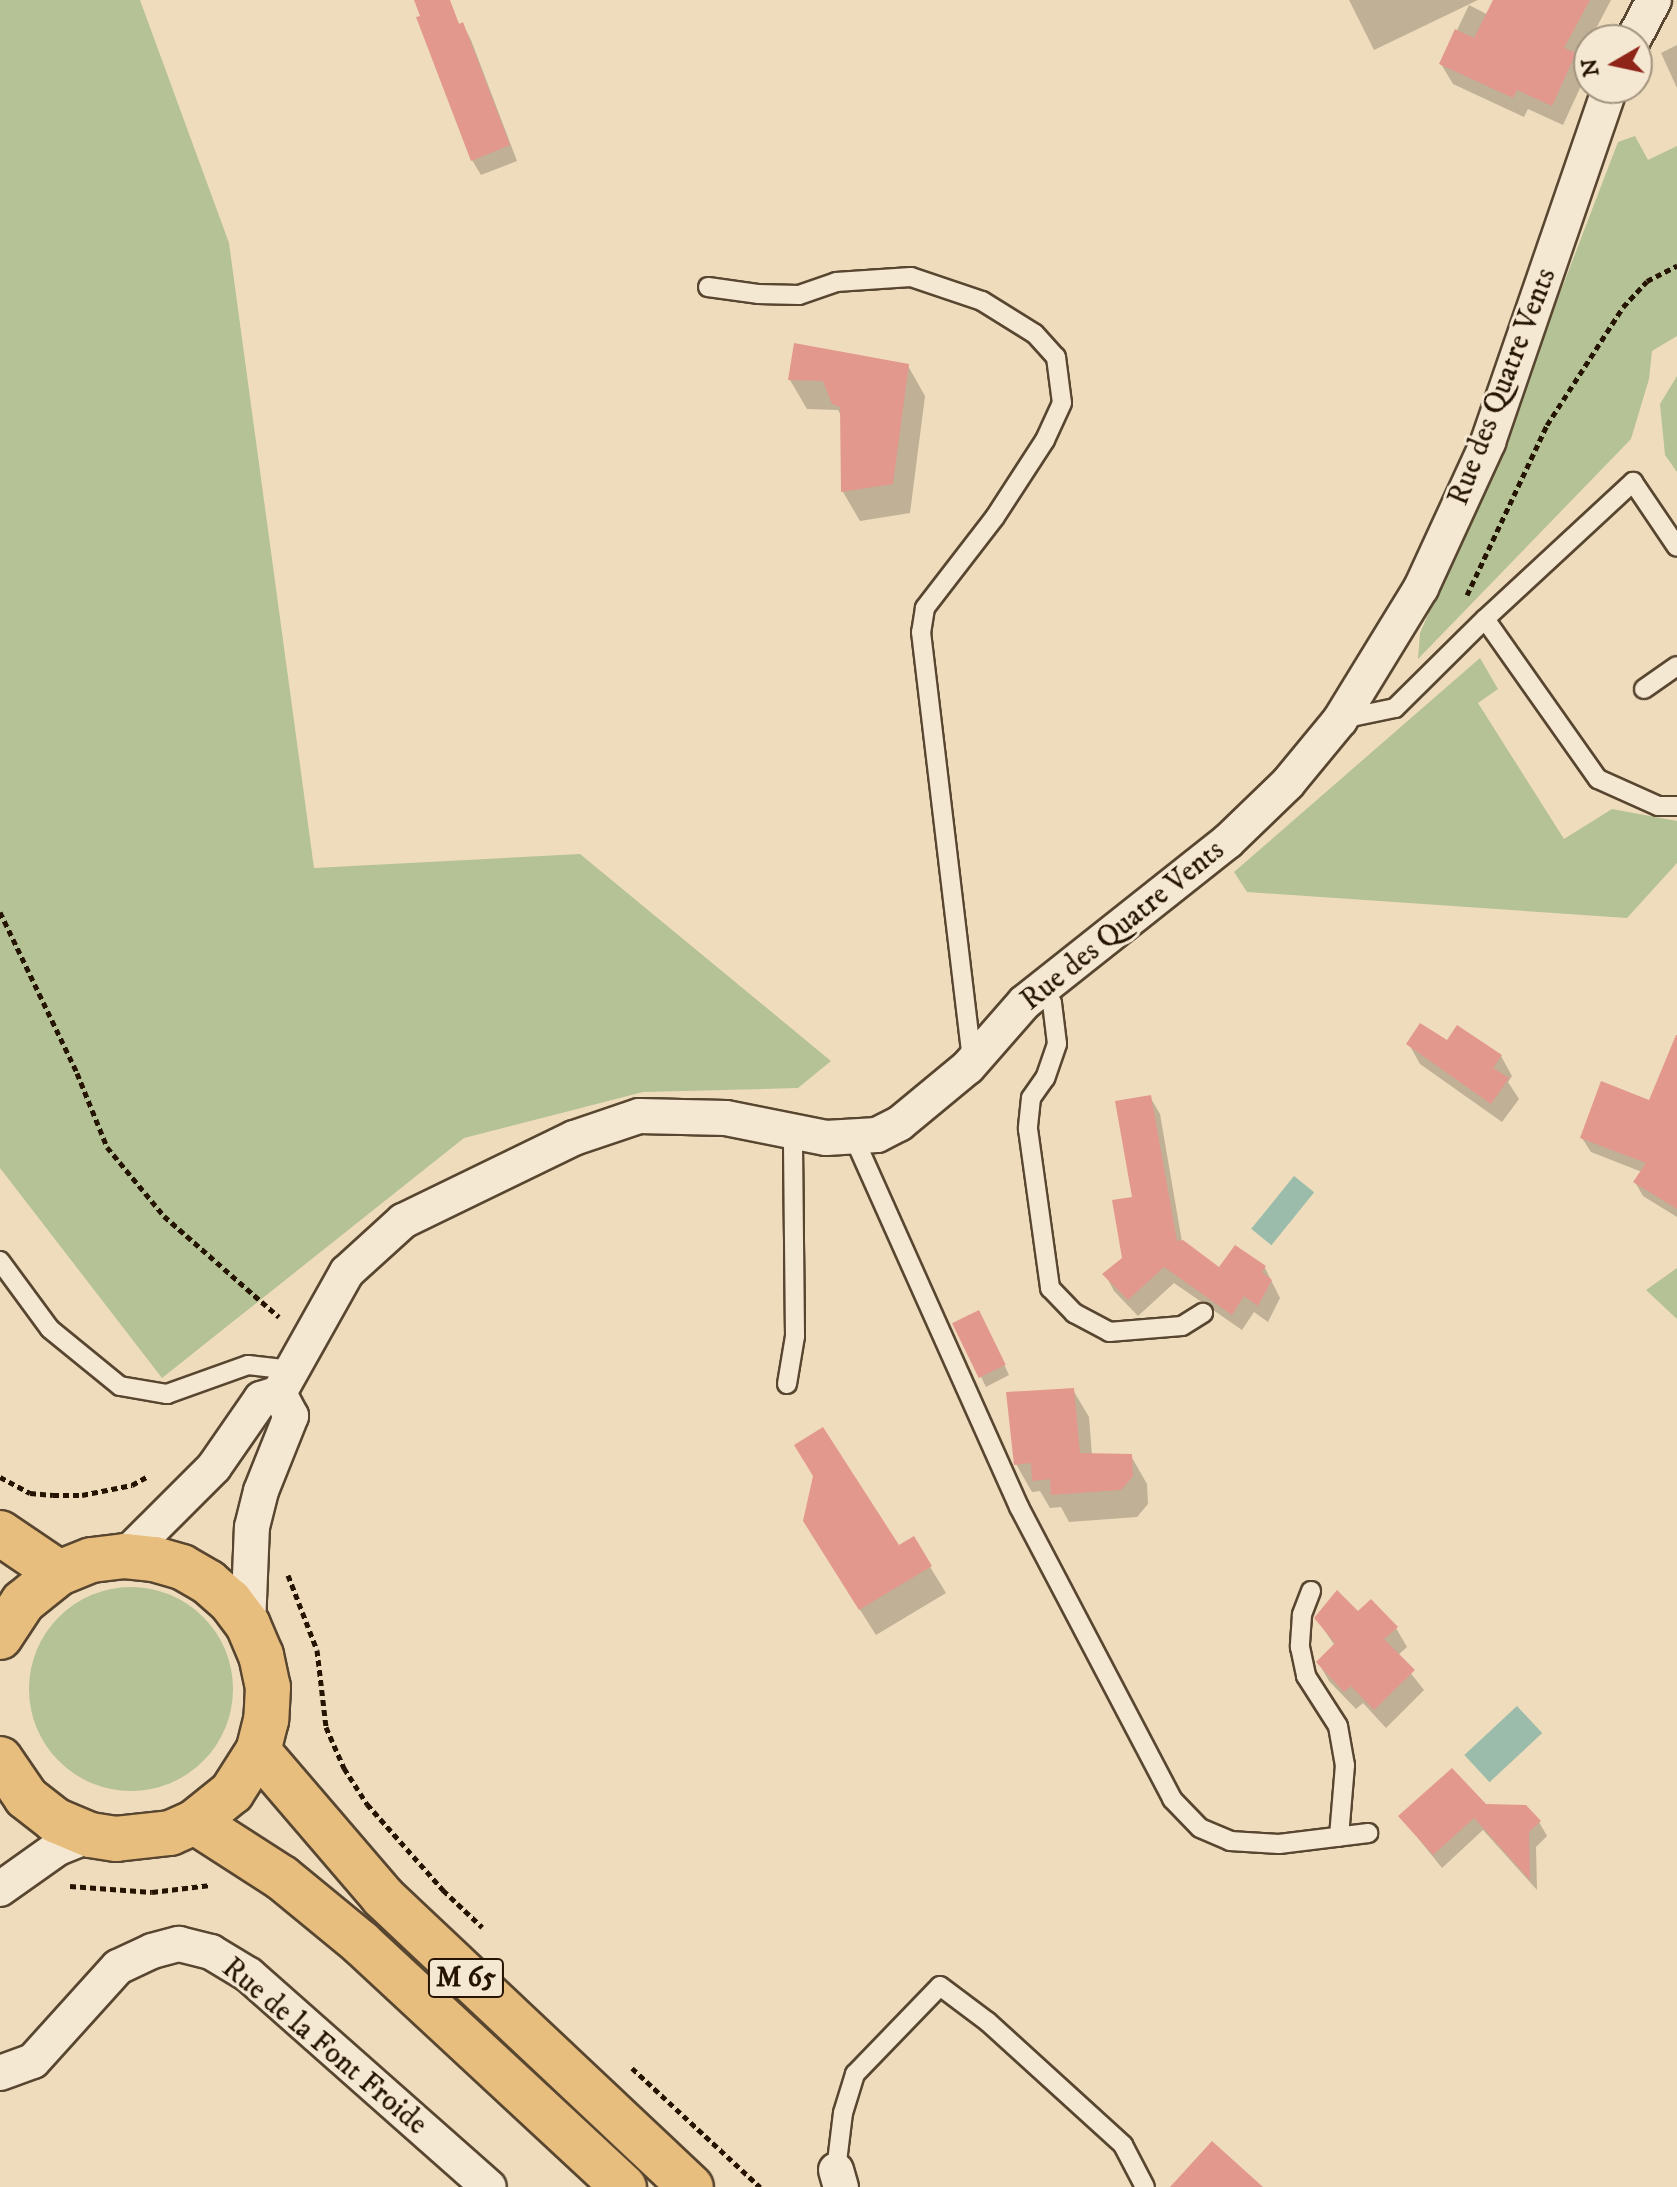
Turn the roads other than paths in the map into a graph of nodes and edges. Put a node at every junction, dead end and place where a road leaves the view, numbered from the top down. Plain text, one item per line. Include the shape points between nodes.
1 (1654, 0) edge
2 (1641, 24) edge
3 (1604, 104) edge
4 (708, 287) dead end
5 (1677, 547) edge
6 (1485, 619) junction
7 (1677, 666) edge
8 (1644, 689) dead end
9 (1340, 720) junction
10 (1677, 806) edge
11 (1043, 986) junction
12 (972, 1062) junction
13 (793, 1131) junction
14 (854, 1138) junction
15 (0, 1261) edge
16 (1203, 1313) dead end
17 (286, 1381) junction
18 (787, 1384) dead end
19 (0, 1533) edge
20 (125, 1556) junction
21 (59, 1573) junction
22 (1311, 1591) dead end
23 (248, 1625) junction
24 (0, 1637) edge
25 (258, 1751) junction
26 (1, 1766) edge
27 (195, 1822) junction
28 (1368, 1833) dead end
29 (90, 1835) junction
30 (1339, 1837) junction
31 (0, 1889) edge
32 (0, 2073) edge
33 (838, 2179) edge
34 (489, 2187) edge
35 (624, 2187) edge
36 (691, 2187) edge
37 (1145, 2187) edge

1 - 2 street
3 - 9 street, Rue des Quatre Vents via 1488,442 1421,588
4 - 12 lane via 799,295 836,282 911,277 982,301 1035,334 1056,357 1062,403 1045,440 995,517 925,608 921,632
5 - 6 lane via 1633,482
6 - 9 lane via 1395,708
6 - 10 lane via 1598,779 1658,806
7 - 8 lane
9 - 11 street, Rue des Quatre Vents via 1288,783 1227,842
11 - 12 street, Rue des Quatre Vents
11 - 16 lane via 1052,1003 1057,1044 1031,1098 1028,1129 1050,1288 1074,1313 1109,1332 1182,1326
12 - 14 street, Rue des Quatre Vents via 899,1124
13 - 14 street, Rue des Quatre Vents
13 - 17 street, Rue des Quatre Vents via 726,1118 639,1116 574,1138 403,1221 347,1272
13 - 18 lane via 795,1336
14 - 30 lane via 1019,1507 1172,1799 1200,1828 1230,1841 1279,1844
15 - 17 lane via 50,1329 120,1386 167,1394 248,1365
17 - 20 street, Rue des Quatre Vents via 261,1399 214,1467
17 - 23 street via 291,1416 252,1527
19 - 21 main road
20 - 21 main road via 92,1560
20 - 23 main road via 182,1567 230,1601
21 - 24 main road via 23,1602
22 - 30 lane via 1302,1615 1300,1647 1306,1676 1338,1726 1345,1765
23 - 25 main road via 268,1687
25 - 27 main road via 232,1792
25 - 36 main road, M 65 via 383,1897
26 - 29 main road via 26,1797 55,1820
27 - 29 main road via 144,1839
27 - 35 main road, M 65 via 282,1878 361,1943
28 - 30 lane
29 - 31 street via 58,1848
32 - 34 street, Rue de la Font Froide via 33,2061 118,1967 179,1944 211,1952 249,1975
33 - 37 lane via 843,2113 855,2074 940,1986 988,2022 1123,2145

